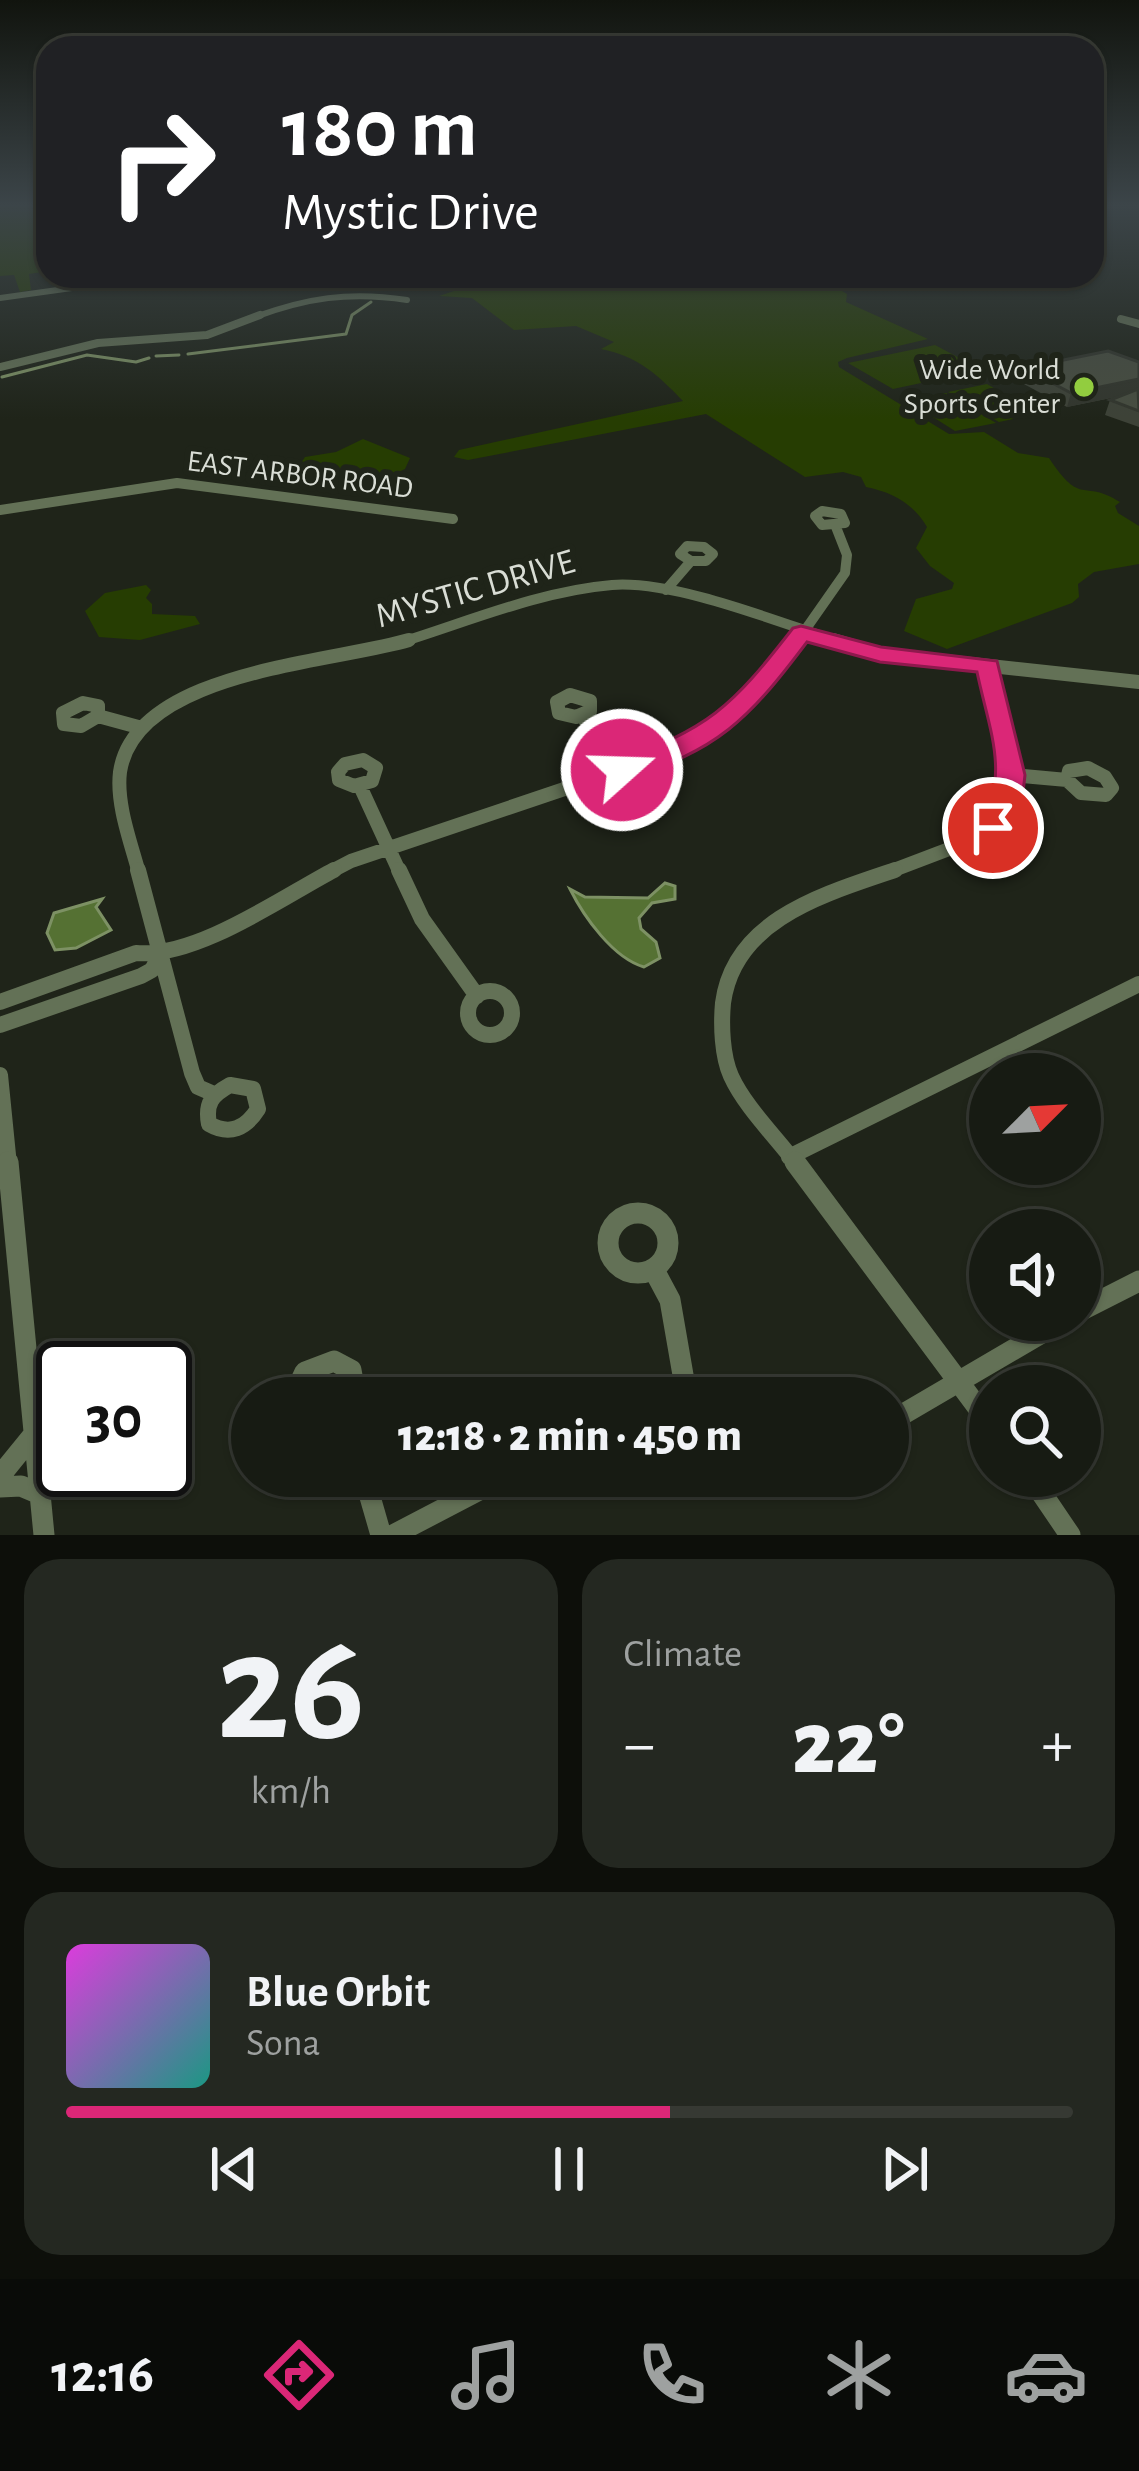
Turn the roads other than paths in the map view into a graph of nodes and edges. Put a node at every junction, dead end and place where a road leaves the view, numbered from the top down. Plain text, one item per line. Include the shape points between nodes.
1 (72, 288) edge
2 (0, 298) edge
3 (407, 300) dead end
4 (1121, 319) dead end
5 (1139, 324) edge
6 (0, 367) edge
7 (0, 510) edge
8 (453, 518) dead end
9 (836, 526) dead end
10 (691, 562) dead end
11 (666, 590) junction
12 (801, 633) junction
13 (988, 666) junction
14 (1139, 682) edge
15 (98, 716) dead end
16 (582, 716) dead end
17 (142, 728) junction
18 (622, 770) junction
19 (1012, 775) junction
20 (1067, 781) dead end
21 (360, 786) dead end
22 (387, 849) junction
23 (160, 955) junction
24 (1139, 984) edge
25 (477, 996) dead end
26 (0, 1001) edge
27 (0, 1024) edge
28 (0, 1075) edge
29 (214, 1094) dead end
30 (789, 1157) junction
31 (6, 1218) edge
32 (654, 1270) dead end
33 (1139, 1281) edge
34 (1101, 1300) edge
35 (1027, 1341) edge
36 (302, 1377) edge
37 (352, 1377) edge
38 (683, 1377) edge
39 (957, 1381) junction
40 (969, 1397) edge
41 (909, 1410) edge
42 (34, 1434) junction
43 (36, 1454) edge
44 (0, 1476) edge
45 (0, 1487) edge
46 (36, 1492) edge
47 (40, 1497) edge
48 (370, 1497) edge
49 (466, 1497) edge
50 (1044, 1497) edge
51 (44, 1535) edge
52 (381, 1535) edge
53 (393, 1535) edge
54 (1070, 1535) edge

1 - 2 street
3 - 6 street via 324,296 207,335 98,343
4 - 5 street
7 - 8 street, EAST ARBOR ROAD via 178,483
9 - 12 street via 845,572
10 - 11 street
11 - 12 street, MYSTIC DRIVE
11 - 17 street, MYSTIC DRIVE via 579,589 394,644 230,679 167,707
12 - 13 street, MYSTIC DRIVE via 880,655
12 - 18 street via 747,704 721,724
13 - 14 street, MYSTIC DRIVE
13 - 19 street
15 - 17 street
16 - 18 street
17 - 23 street via 124,757 121,793
18 - 22 street
19 - 20 street
19 - 30 street via 1007,810 973,841 792,911 740,948 718,1010 720,1040 730,1076
21 - 22 street
22 - 23 street
22 - 25 street via 422,919
23 - 26 street via 136,953
23 - 27 street via 141,976
23 - 29 street via 198,1088
24 - 30 street
28 - 31 street
30 - 39 street
31 - 42 street
32 - 38 street via 670,1300
33 - 34 street
35 - 39 street
36 - 37 street via 334,1361
39 - 40 street
39 - 41 street
42 - 43 street
42 - 44 street
45 - 46 street
47 - 51 street
48 - 52 street
49 - 53 street
50 - 54 street

